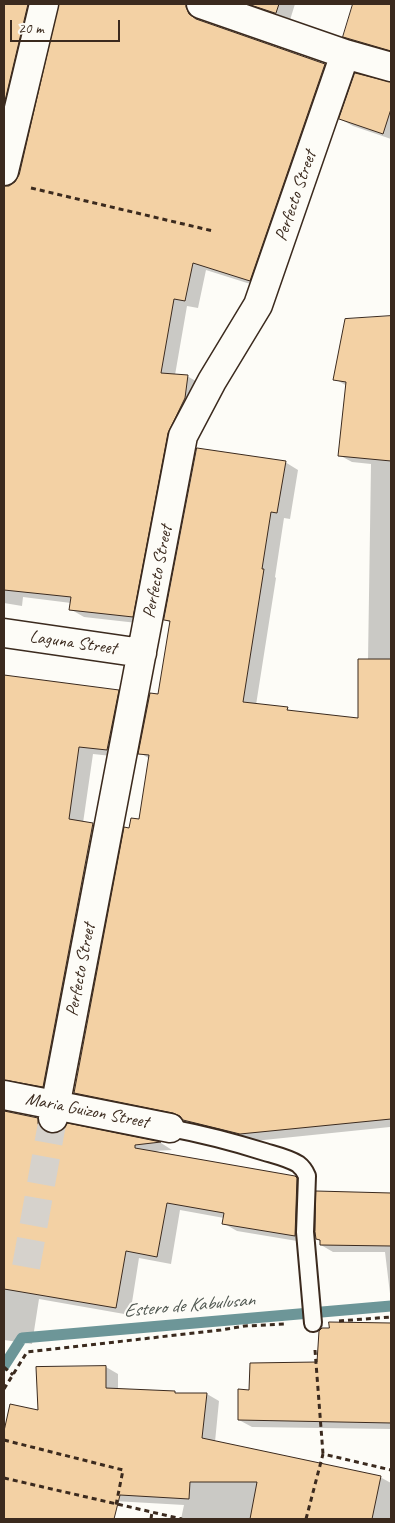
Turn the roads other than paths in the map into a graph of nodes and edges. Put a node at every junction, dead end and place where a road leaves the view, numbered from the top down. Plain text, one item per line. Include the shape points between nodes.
1 (44, 4) edge
2 (201, 4) edge
3 (345, 54) junction
4 (391, 67) edge
5 (13, 179) edge
6 (4, 633) edge
7 (142, 653) junction
8 (4, 1095) edge
9 (54, 1111) junction
10 (170, 1128) joint
11 (313, 1318) road end

1 - 5 street
2 - 3 street
3 - 4 street
3 - 7 street, Perfecto Street via 258,305 212,380 183,436
6 - 7 street, Laguna Street
7 - 9 street, Perfecto Street
8 - 9 street, Maria Guizon Street
9 - 10 street, Maria Guizon Street
10 - 11 lane via 212,1136 286,1158 304,1170 308,1181 305,1232

